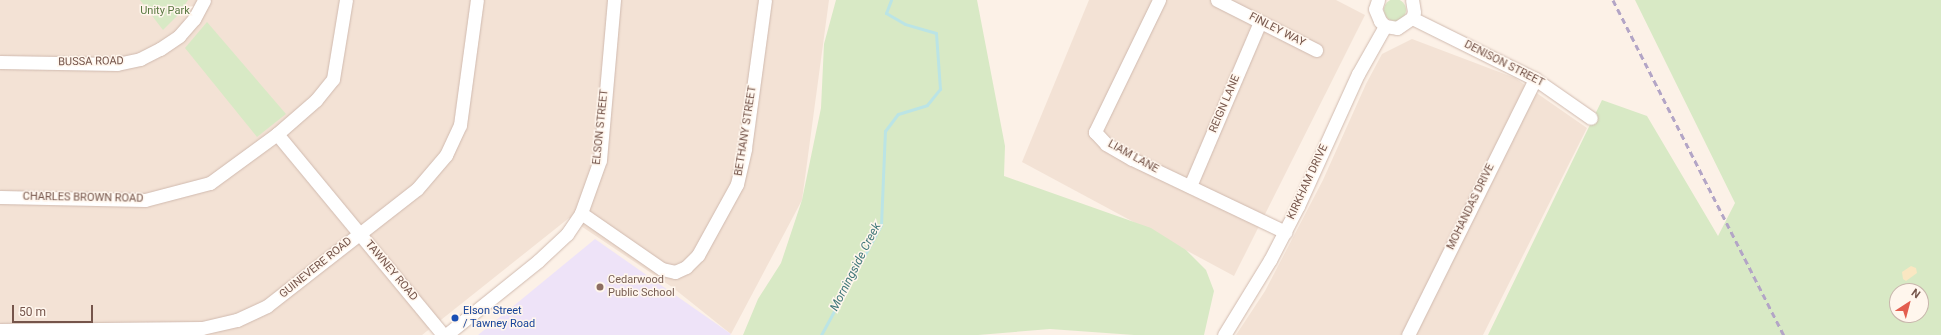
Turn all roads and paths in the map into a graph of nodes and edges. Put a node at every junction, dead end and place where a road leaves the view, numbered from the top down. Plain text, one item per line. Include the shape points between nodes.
1 (204, 0) edge
2 (346, 0) edge
3 (477, 0) edge
4 (614, 0) edge
5 (765, 0) edge
6 (1159, 0) edge
7 (1217, 0) edge
8 (1377, 0) edge
9 (1412, 0) edge
10 (1412, 18) junction
11 (1260, 22) junction
12 (1385, 26) junction
13 (1316, 50) dead end
14 (0, 62) edge
15 (1535, 79) junction
16 (1591, 118) dead end
17 (277, 134) junction
18 (1190, 186) junction
19 (0, 197) edge
20 (581, 212) junction
21 (1285, 232) junction
22 (359, 233) junction
23 (0, 330) edge
24 (445, 335) edge
25 (1224, 335) edge
26 (1408, 335) edge

1 - 14 street, BUSSA ROAD via 194,19 179,36 160,50 140,59 117,64
2 - 17 street, CHARLES BROWN ROAD via 333,79 316,100
3 - 22 street, GUINEVERE ROAD via 460,125 446,155 417,189
4 - 20 street, ELSON STREET via 600,160
5 - 20 street, BETHANY STREET via 745,148 737,184 698,255 686,267 675,272 662,269
6 - 18 street, LIAM LANE via 1095,132 1106,144 1132,159
7 - 11 street, FINLEY WAY
8 - 12 street via 1376,16
9 - 10 street
10 - 12 street via 1397,28
10 - 15 street, DENISON STREET
11 - 13 street, FINLEY WAY
11 - 18 street, REIGN LANE
12 - 21 street, KIRKHAM DRIVE via 1358,74
15 - 16 street, DENISON STREET
15 - 26 street, MOHANDAS DRIVE
17 - 19 street, CHARLES BROWN ROAD via 210,183 145,200
17 - 22 street, TAWNEY ROAD
18 - 21 street, LIAM LANE
20 - 24 street, ELSON STREET via 567,234 538,261
21 - 25 street, KIRKHAM DRIVE
22 - 23 street, GUINEVERE ROAD via 272,303 236,320 202,328
22 - 24 street, TAWNEY ROAD

